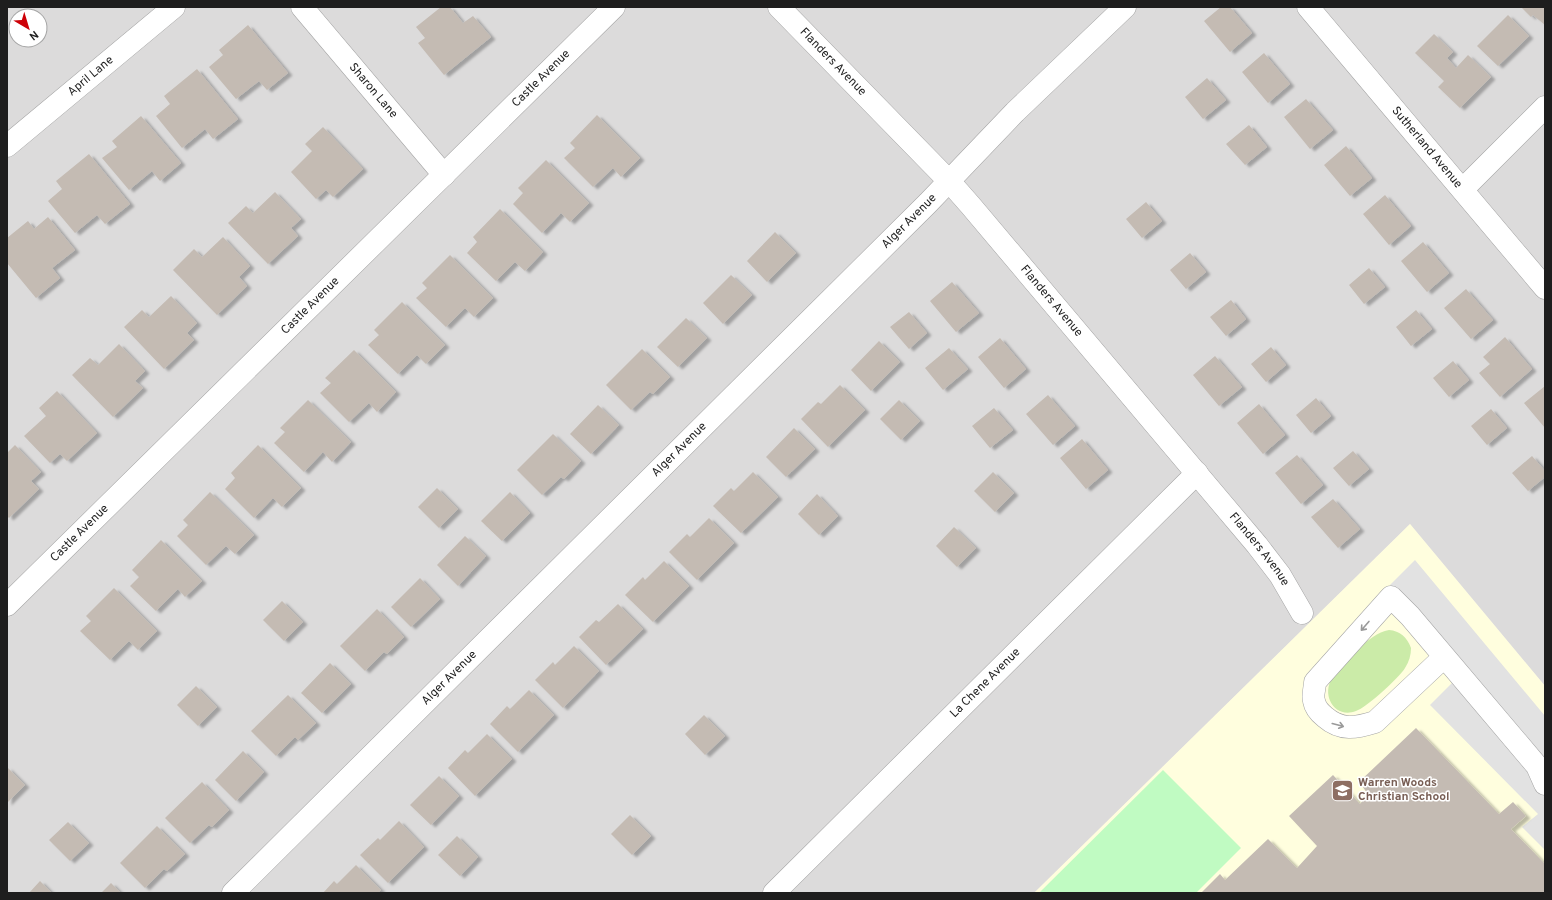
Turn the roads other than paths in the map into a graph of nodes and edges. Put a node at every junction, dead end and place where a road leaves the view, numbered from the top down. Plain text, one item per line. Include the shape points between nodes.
1 (174, 7) edge
2 (302, 7) edge
3 (614, 7) edge
4 (779, 7) edge
5 (1125, 7) edge
6 (1308, 7) edge
7 (1545, 107) edge
8 (7, 146) edge
9 (444, 175) junction
10 (949, 181) junction
11 (1462, 189) junction
12 (1545, 288) edge
13 (1197, 473) junction
14 (7, 605) edge
15 (1302, 613) dead end
16 (1444, 657) junction
17 (1545, 784) edge
18 (233, 893) edge
19 (774, 893) edge

1 - 8 street, April Lane
2 - 9 street, Sharon Lane
3 - 9 street, Castle Avenue
4 - 10 street, Flanders Avenue
5 - 10 street, Alger Avenue via 1015,112
6 - 11 street, Sutherland Avenue
7 - 11 street
9 - 14 street, Castle Avenue
10 - 13 street, Flanders Avenue
10 - 18 street, Alger Avenue
11 - 12 street, Sutherland Avenue
13 - 15 street, Flanders Avenue via 1280,575
13 - 19 street, La Chene Avenue
16 -> 16 street via 1391,597 1315,682 1314,701 1320,713 1332,723 1360,727 1375,722
16 - 17 street via 1537,766

